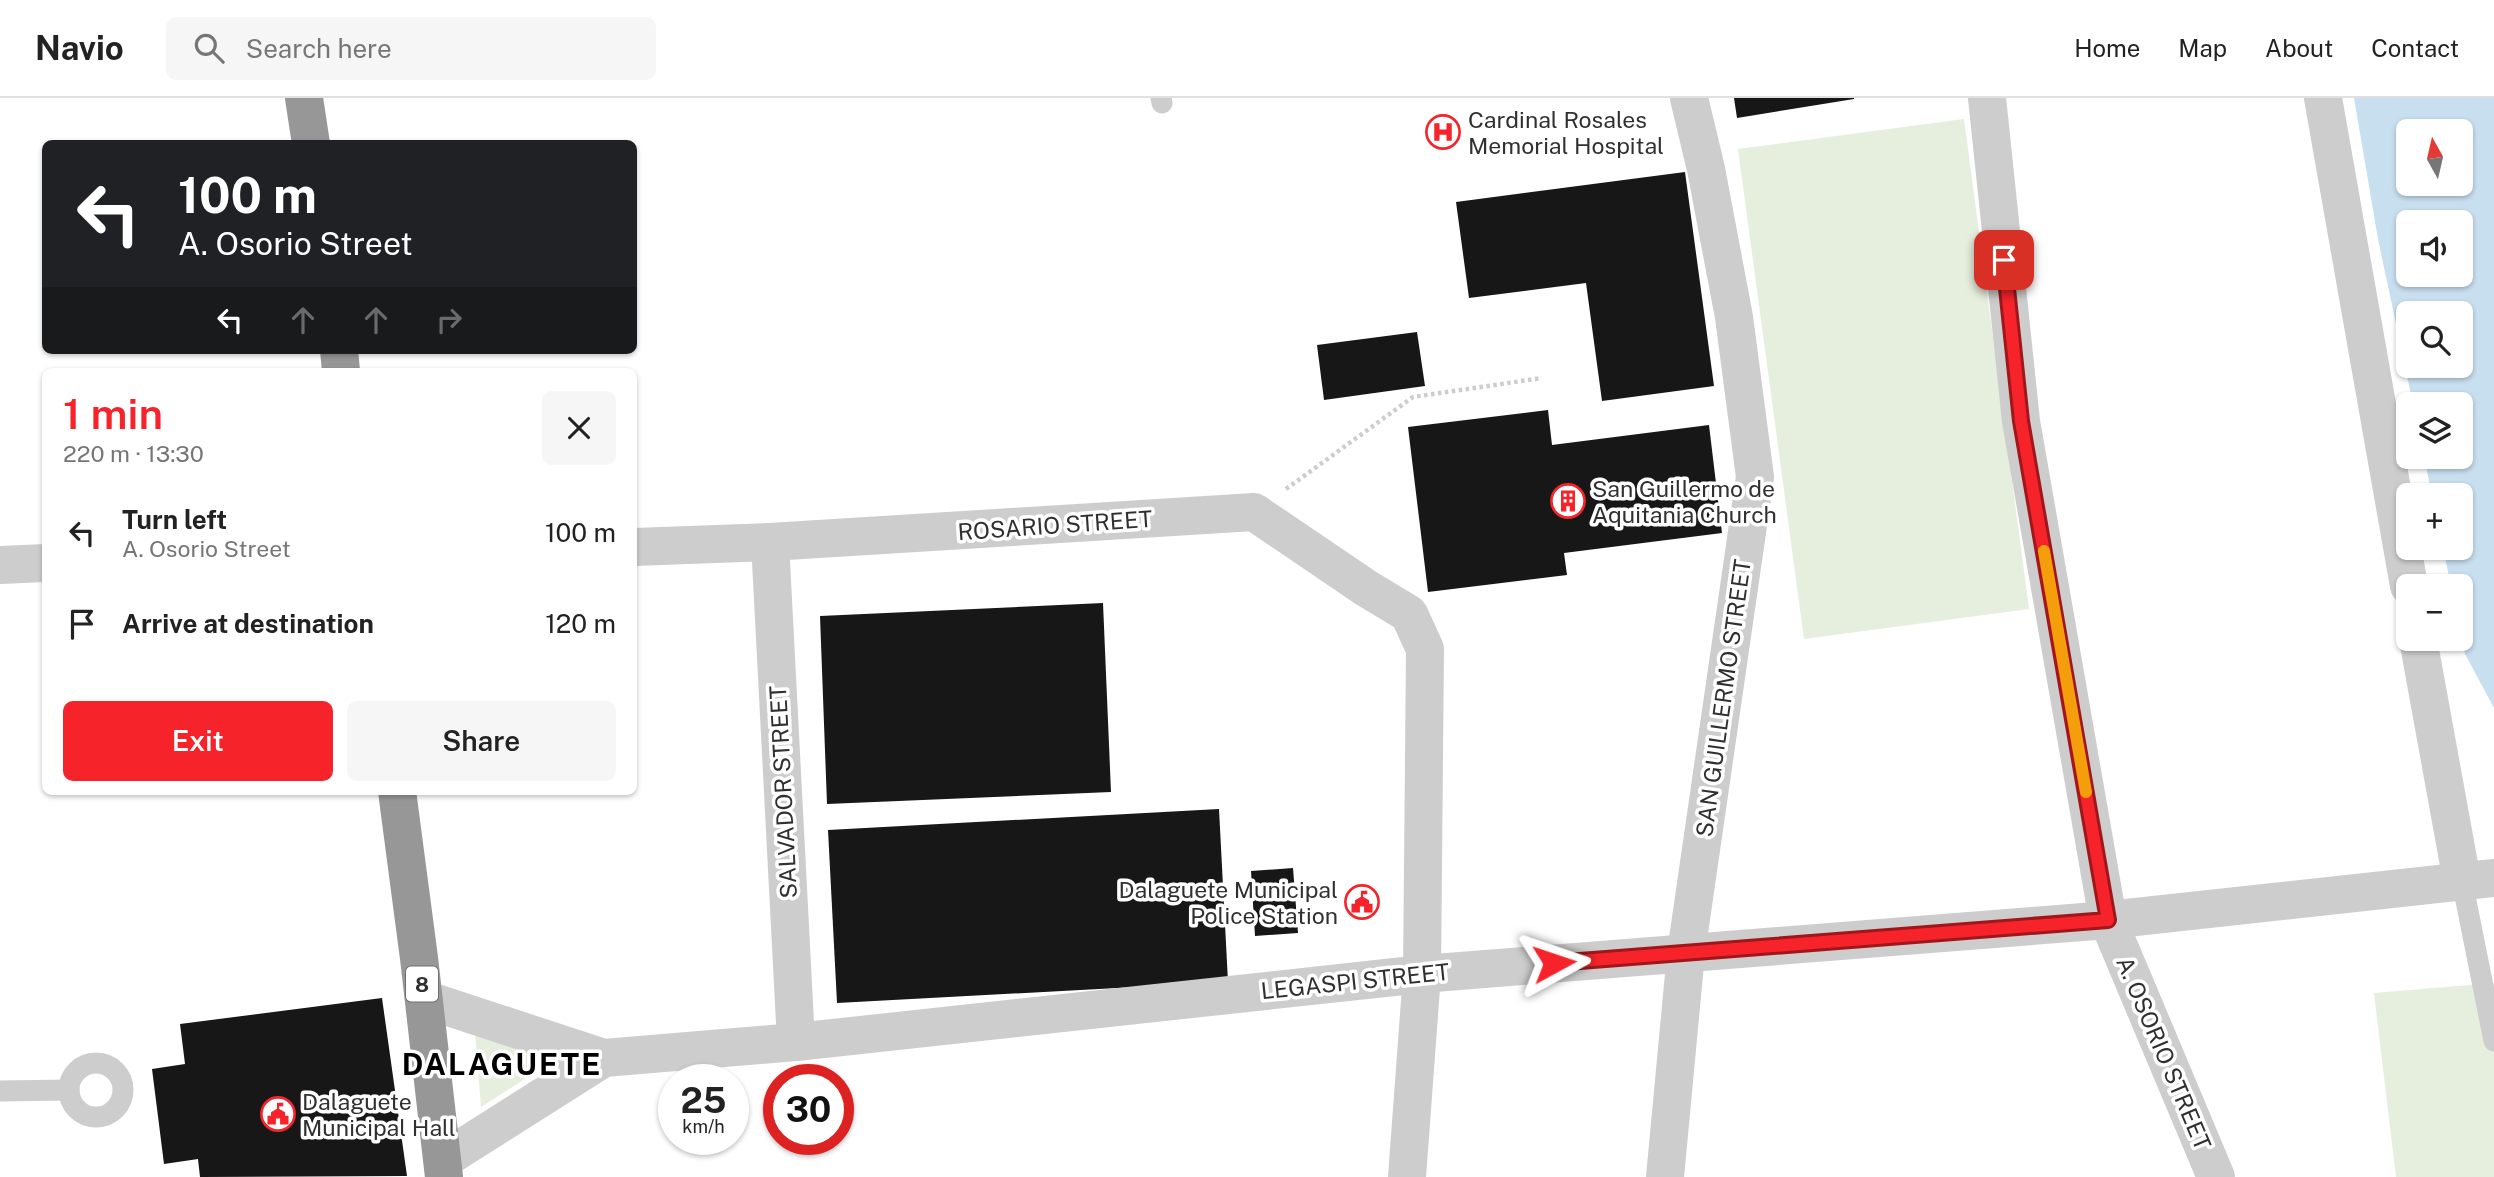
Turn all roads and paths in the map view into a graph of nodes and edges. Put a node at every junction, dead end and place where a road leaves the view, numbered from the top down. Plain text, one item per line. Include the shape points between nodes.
1 (304, 98) edge
2 (1689, 98) edge
3 (1987, 98) edge
4 (2323, 98) edge
5 (310, 140) edge
6 (1542, 378) dead end
7 (1254, 512) junction
8 (770, 542) junction
9 (637, 547) edge
10 (42, 563) edge
11 (0, 565) edge
12 (2407, 574) edge
13 (2421, 651) edge
14 (398, 795) edge
15 (2478, 879) edge
16 (2108, 920) junction
17 (1686, 953) junction
18 (1422, 974) junction
19 (424, 999) junction
20 (2494, 1041) edge
21 (796, 1042) junction
22 (604, 1058) junction
23 (69, 1090) dead end
24 (0, 1091) edge
25 (443, 1169) edge
26 (1407, 1177) edge
27 (1665, 1177) edge
28 (2216, 1177) edge

1 - 5 highway
2 - 17 street, SAN GUILLERMO STREET via 1734,317 1755,477
3 - 16 street, A. OSORIO STREET via 2021,421
4 - 12 street
6 - 7 path via 1413,397
7 - 8 street, ROSARIO STREET
7 - 18 street via 1409,614 1425,649
8 - 9 street, ROSARIO STREET
8 - 21 street, SALVADOR STREET
10 - 11 street
13 - 15 street
14 - 19 highway, 8
15 - 16 street, LEGASPI STREET
15 - 20 lane
16 - 17 street, LEGASPI STREET
16 - 28 street, A. OSORIO STREET
17 - 18 street, LEGASPI STREET
17 - 27 street, SAN GUILLERMO STREET
18 - 21 street, LEGASPI STREET
18 - 26 street
19 - 22 street, LEGASPI STREET
19 - 25 highway, 8
21 - 22 street, LEGASPI STREET
22 - 25 street, LEGASPI STREET
23 - 24 lane

